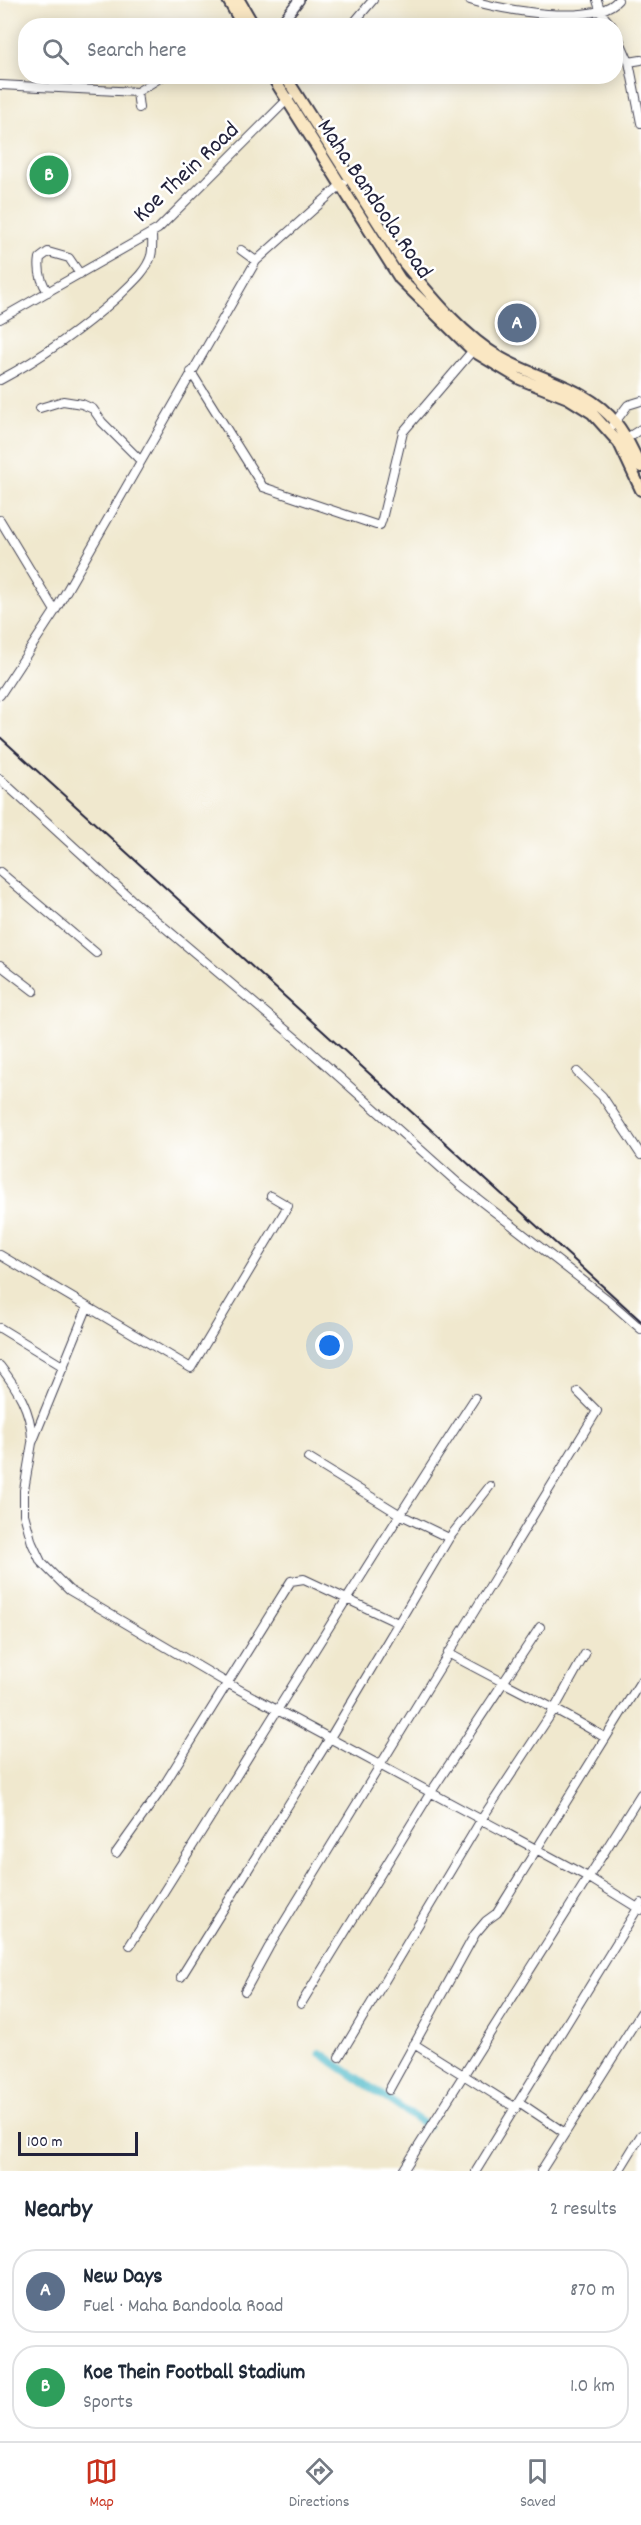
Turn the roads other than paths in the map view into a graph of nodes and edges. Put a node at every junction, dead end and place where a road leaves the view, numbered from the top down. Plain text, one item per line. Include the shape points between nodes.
1 (228, 0) edge
2 (239, 0) edge
3 (299, 0) edge
4 (373, 0) edge
5 (470, 0) edge
6 (597, 0) edge
7 (618, 0) edge
8 (601, 13) junction
9 (238, 18) edge
10 (249, 18) edge
11 (285, 18) edge
12 (358, 18) edge
13 (605, 18) edge
14 (623, 49) edge
15 (641, 60) edge
16 (629, 62) junction
17 (150, 84) edge
18 (280, 84) edge
19 (288, 84) edge
20 (0, 85) edge
21 (137, 92) junction
22 (291, 96) junction
23 (139, 108) dead end
24 (641, 123) edge
25 (345, 182) junction
26 (152, 233) junction
27 (241, 250) dead end
28 (255, 261) junction
29 (80, 274) junction
30 (48, 292) junction
31 (0, 319) edge
32 (476, 347) junction
33 (191, 372) junction
34 (0, 380) edge
35 (641, 400) edge
36 (40, 408) dead end
37 (612, 425) junction
38 (641, 429) edge
39 (623, 441) junction
40 (141, 461) junction
41 (641, 467) edge
42 (641, 490) edge
43 (0, 520) edge
44 (54, 611) junction
45 (0, 695) edge
46 (0, 779) edge
47 (0, 872) edge
48 (96, 953) dead end
49 (0, 964) edge
50 (34, 991) dead end
51 (577, 1072) dead end
52 (641, 1155) edge
53 (271, 1196) dead end
54 (0, 1255) edge
55 (87, 1308) junction
56 (0, 1328) edge
57 (641, 1329) edge
58 (0, 1366) edge
59 (64, 1366) junction
60 (578, 1392) dead end
61 (475, 1398) dead end
62 (32, 1443) junction
63 (308, 1458) dead end
64 (490, 1486) dead end
65 (399, 1514) junction
66 (449, 1538) junction
67 (349, 1600) junction
68 (398, 1623) junction
69 (540, 1627) dead end
70 (448, 1653) junction
71 (585, 1654) dead end
72 (641, 1681) edge
73 (226, 1683) junction
74 (503, 1683) junction
75 (555, 1708) junction
76 (279, 1711) junction
77 (604, 1737) junction
78 (330, 1738) junction
79 (381, 1766) junction
80 (431, 1792) junction
81 (641, 1794) edge
82 (481, 1820) junction
83 (538, 1850) junction
84 (116, 1853) dead end
85 (588, 1878) junction
86 (640, 1907) edge
87 (130, 1945) dead end
88 (181, 1977) dead end
89 (246, 1991) dead end
90 (302, 2004) dead end
91 (641, 2013) edge
92 (414, 2044) junction
93 (339, 2057) dead end
94 (465, 2075) junction
95 (389, 2090) dead end
96 (518, 2105) junction
97 (565, 2133) junction
98 (641, 2135) edge
99 (403, 2171) edge
100 (476, 2171) edge
101 (542, 2171) edge
102 (619, 2171) edge

1 - 9 main road
2 - 10 main road
3 - 11 street
4 - 12 street
5 - 8 street via 529,13
6 - 8 street
7 - 8 street
8 - 13 street
14 - 16 street
15 - 16 street
16 - 24 street
17 - 21 street
18 - 22 main road, Maha Bandoola Road
19 - 22 main road, Maha Bandoola Road
20 - 21 street
21 - 23 street
22 - 25 main road, Maha Bandoola Road
22 - 26 street, Koe Thein Road
25 - 28 street
25 - 32 main road, Maha Bandoola Road via 403,262
26 - 29 street, Koe Thein Road
26 - 34 street via 152,255 132,284 45,356
27 - 28 street
28 - 33 street
29 - 30 street, Koe Thein Road
29 - 30 street via 69,258 48,252 40,258 39,265
30 - 31 street, Koe Thein Road
32 - 33 street via 403,432 380,525 263,487
32 - 37 main road, Maha Bandoola Road via 592,400
33 - 40 street
35 - 37 street via 628,405
36 - 40 street via 63,401 93,409
37 - 39 main road, Maha Bandoola Road
38 - 39 street
39 - 41 main road, Maha Bandoola Road
39 - 42 main road, Maha Bandoola Road
40 - 44 street
43 - 44 street
44 - 45 street
46 - 57 street via 131,899 273,1018 460,1185
47 - 48 street
49 - 50 street
51 - 52 street via 602,1096
53 - 55 street via 288,1206 191,1368
54 - 55 street
55 - 59 street
56 - 59 street
58 - 62 street via 21,1396 31,1424
59 - 62 street
60 - 70 street via 597,1411
61 - 65 street
62 - 73 street via 24,1514 41,1562 69,1590
63 - 65 street
64 - 66 street
65 - 66 street
65 - 67 street
66 - 68 street
67 - 68 street
67 - 73 street via 304,1579 291,1581
67 - 76 street
68 - 78 street
69 - 74 street
70 - 74 street
70 - 79 street
71 - 75 street
72 - 77 street
73 - 76 street
73 - 84 street
74 - 75 street
74 - 80 street
75 - 77 street
75 - 82 street
76 - 78 street
76 - 87 street
77 - 83 street
78 - 79 street
78 - 88 street
79 - 80 street
79 - 89 street
80 - 82 street
80 - 90 street
81 - 85 street
82 - 83 street
82 - 93 street
83 - 85 street
83 - 92 street via 497,1913 475,1934
85 - 86 street
85 - 94 street
86 - 96 street
91 - 97 street
92 - 94 street
92 - 95 street
94 - 96 street
94 - 99 street
96 - 97 street
96 - 100 street
97 - 101 street
98 - 102 street

